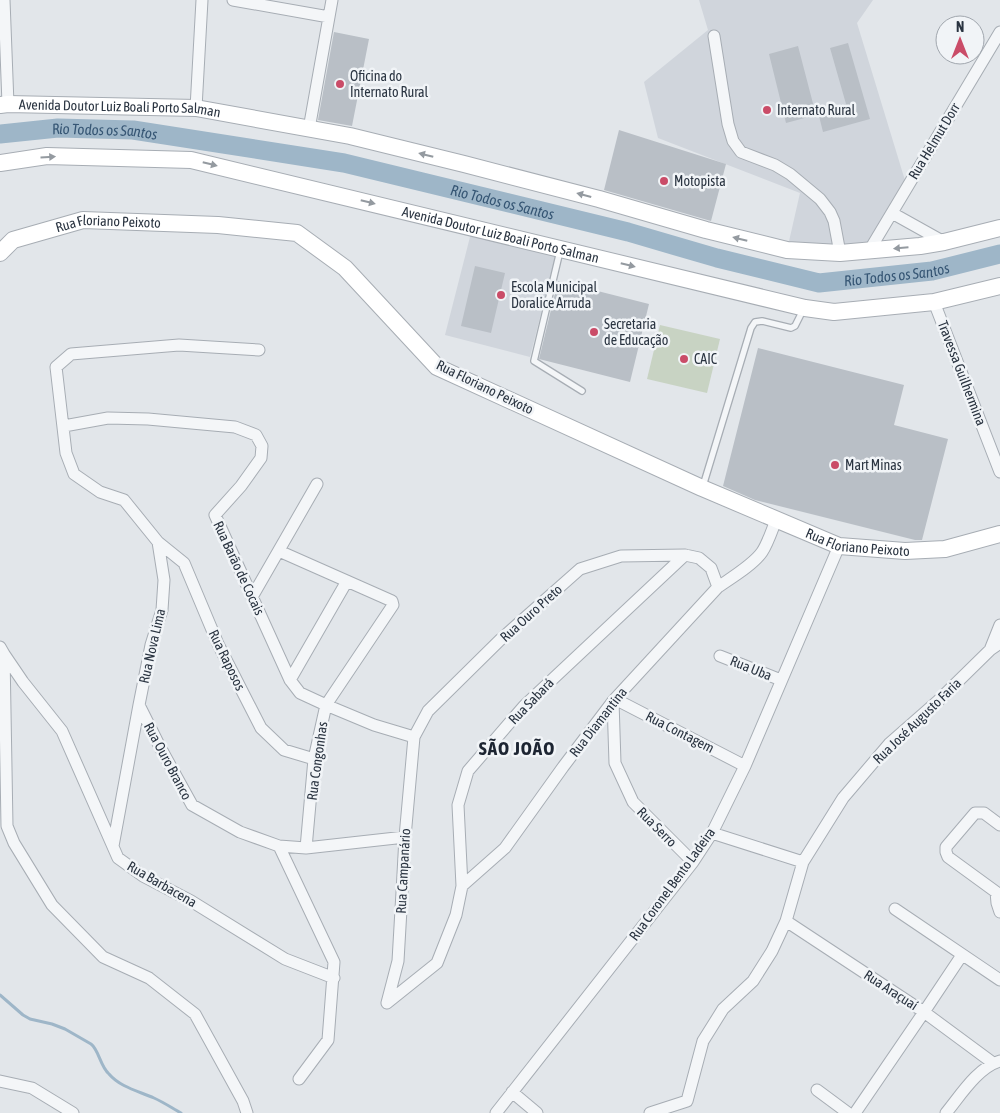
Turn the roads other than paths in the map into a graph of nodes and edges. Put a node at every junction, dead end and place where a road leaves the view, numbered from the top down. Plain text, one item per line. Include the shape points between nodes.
1 (4, 0) edge
2 (202, 0) edge
3 (233, 0) edge
4 (332, 0) edge
5 (329, 17) junction
6 (1000, 32) edge
7 (714, 36) dead end
8 (4, 104) edge
9 (196, 108) junction
10 (309, 129) junction
11 (0, 163) edge
12 (892, 213) junction
13 (1000, 228) edge
14 (944, 242) junction
15 (561, 249) junction
16 (869, 251) junction
17 (0, 253) edge
18 (840, 253) junction
19 (1000, 286) edge
20 (934, 302) junction
21 (805, 308) junction
22 (259, 350) dead end
23 (582, 391) dead end
24 (64, 426) junction
25 (1000, 472) edge
26 (317, 484) dead end
27 (702, 488) junction
28 (776, 520) junction
29 (1000, 534) edge
30 (158, 542) junction
31 (839, 546) junction
32 (279, 551) junction
33 (684, 555) junction
34 (346, 581) junction
35 (718, 587) junction
36 (252, 598) junction
37 (1000, 625) edge
38 (1000, 643) edge
39 (990, 650) junction
40 (2, 651) edge
41 (720, 656) dead end
42 (290, 680) junction
43 (781, 680) junction
44 (614, 700) junction
45 (139, 705) junction
46 (326, 705) junction
47 (414, 737) junction
48 (314, 759) junction
49 (745, 766) junction
50 (1000, 825) edge
51 (712, 833) junction
52 (404, 837) junction
53 (113, 846) junction
54 (279, 846) junction
55 (306, 848) junction
56 (692, 862) junction
57 (803, 862) junction
58 (462, 886) junction
59 (998, 890) edge
60 (894, 909) dead end
61 (1000, 912) edge
62 (786, 921) junction
63 (962, 955) junction
64 (334, 978) junction
65 (1000, 980) edge
66 (387, 1003) joint
67 (924, 1012) junction
68 (997, 1062) edge
69 (298, 1079) dead end
70 (0, 1081) edge
71 (817, 1090) dead end
72 (512, 1092) junction
73 (687, 1101) junction
74 (73, 1113) edge
75 (247, 1113) edge
76 (496, 1113) edge
77 (537, 1113) edge
78 (650, 1113) edge
79 (687, 1113) edge
80 (848, 1113) edge
81 (855, 1113) edge
82 (946, 1113) edge

1 - 8 street
2 - 9 street
3 - 5 street
4 - 5 street
5 - 10 street
6 - 12 street, Rua Helmut Dorr
7 - 18 street via 733,141 741,152 776,165 820,199 834,221
8 - 9 street, Avenida Doutor Luiz Boali Porto Salman
9 - 10 street, Avenida Doutor Luiz Boali Porto Salman
18 -> 10 street, Avenida Doutor Luiz Boali Porto Salman via 787,250 464,164
11 -> 15 street, Avenida Doutor Luiz Boali Porto Salman via 48,156 191,160
12 - 14 street
12 - 16 street, Rua Helmut Dorr
13 - 14 street, Avenida Doutor Luiz Boali Porto Salman
14 -> 16 street, Avenida Doutor Luiz Boali Porto Salman
15 -> 21 street, Avenida Doutor Luiz Boali Porto Salman
15 - 23 lane via 534,361
16 - 18 street, Avenida Doutor Luiz Boali Porto Salman
17 - 27 street, Rua Floriano Peixoto via 13,240 83,220 218,225 296,233 345,268 438,367
19 - 20 street, Avenida Doutor Luiz Boali Porto Salman
20 - 21 street, Avenida Doutor Luiz Boali Porto Salman via 834,312
20 - 25 street, Travessa Guilhermina
21 - 27 lane via 791,328 755,322
22 - 24 street via 179,346 71,354 56,367
24 - 30 street via 66,452 74,474 100,492 124,500
24 - 36 street, Rua Barão de Cocais via 108,418 148,419 235,427 256,435 262,446 261,458 215,515
26 - 32 street
27 - 28 street, Rua Floriano Peixoto
28 - 31 street, Rua Floriano Peixoto
28 - 35 street, Rua Diamantina via 762,552
29 - 31 street, Rua Floriano Peixoto via 945,549 905,551
30 - 45 street, Rua Nova Lima via 164,580 162,610
30 - 48 street, Rua Raposos via 184,563 218,644 261,728 284,750
31 - 43 street, Rua Coronel Bento Ladeira
32 - 34 street
32 - 36 street
33 - 35 street via 700,558 711,568
33 - 47 street, Rua Ouro Preto via 621,556 580,570 501,639 428,711
33 - 58 street, Rua Sabará via 524,706 468,771 458,805
34 - 42 street
34 - 46 street, Rua Congonhas via 392,601 393,605
35 - 44 street, Rua Diamantina
36 - 42 street, Rua Barão de Cocais
37 - 39 street, Rua José Augusto Faria
38 - 39 street, Rua José Augusto Faria
39 - 57 street, Rua José Augusto Faria via 889,744 843,798
40 - 53 street, Rua Barbacena via 62,731
40 - 75 street via 7,826 14,842 52,906 103,956 149,978 195,1014
41 - 43 street, Rua Uba
42 - 46 street, Rua Barão de Cocais via 300,693
43 - 49 street, Rua Coronel Bento Ladeira
44 - 49 street, Rua Contagem
44 - 56 street, Rua Serro via 615,763 633,802
44 - 58 street, Rua Diamantina via 504,848
45 - 53 street, Rua Nova Lima
45 - 54 street, Rua Ouro Branco via 192,805 240,832
46 - 47 street, Rua Barão de Cocais via 374,726
46 - 48 street, Rua Congonhas
47 - 52 street, Rua Campanário
48 - 55 street, Rua Congonhas
49 - 51 street, Rua Coronel Bento Ladeira
50 - 59 street via 984,813 975,813 946,847 948,857
51 - 56 street, Rua Coronel Bento Ladeira
51 - 57 street
52 - 55 street, Rua Ouro Branco
52 - 66 street, Rua Campanário via 398,961
53 - 64 street, Rua Barbacena via 118,858 143,876 191,901 285,959
54 - 55 street, Rua Ouro Branco
54 - 64 street via 334,962
56 - 72 street, Rua Coronel Bento Ladeira
57 - 62 street, Rua José Augusto Faria
58 - 66 street, Rua Sabará via 456,915 437,963
59 - 61 street
60 - 63 street
62 - 67 street, Rua Araçuaí
62 - 73 street, Rua José Augusto Faria via 753,980 723,1009 703,1041
63 - 65 street
63 - 67 street
64 - 69 street via 328,1040
67 - 68 street, Rua Araçuaí
67 - 81 street
68 - 82 street via 977,1076
70 - 74 street via 32,1088
71 - 80 street
72 - 76 street, Rua Coronel Bento Ladeira
72 - 77 street
73 - 78 street
73 - 79 street, Rua José Augusto Faria

